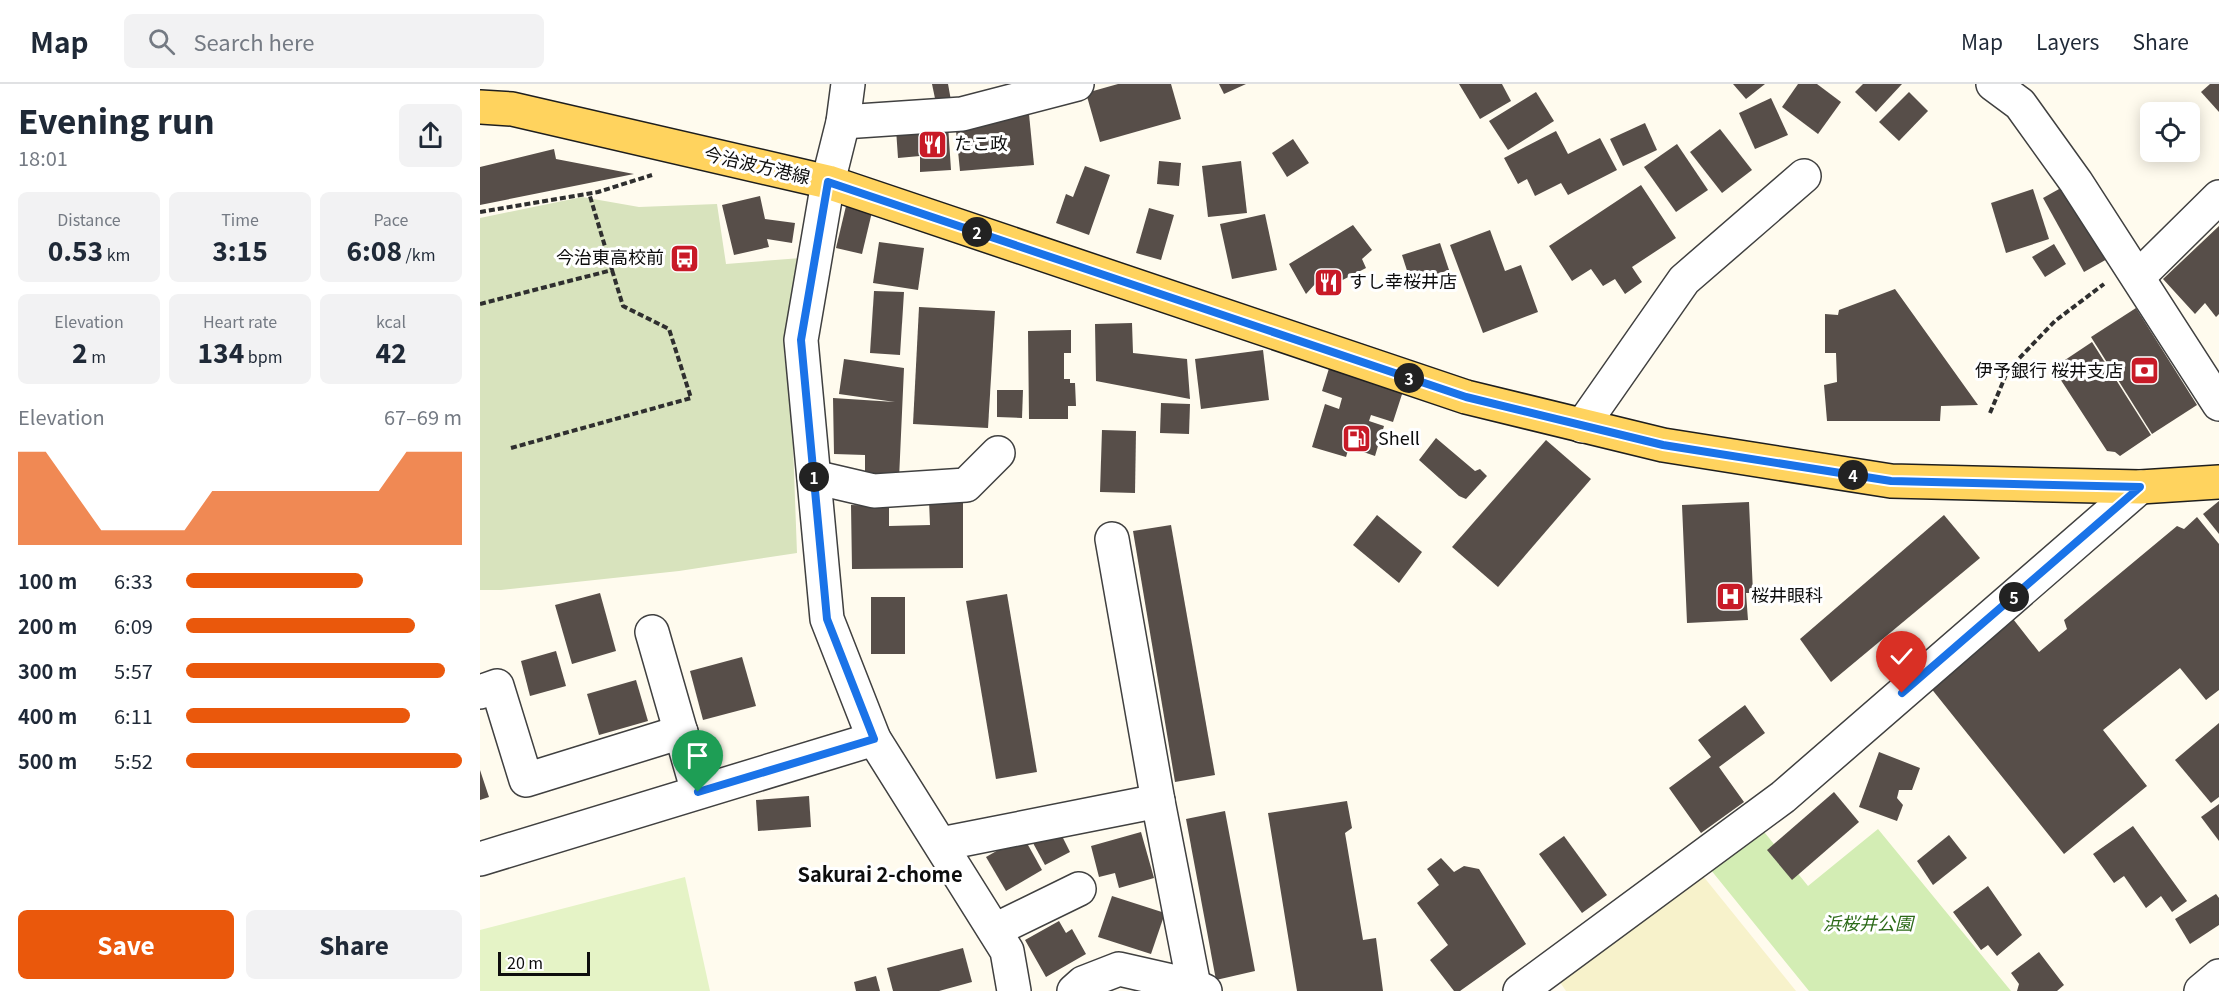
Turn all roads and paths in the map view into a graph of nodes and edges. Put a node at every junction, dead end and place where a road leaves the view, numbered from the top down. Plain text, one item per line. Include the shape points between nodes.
1 (848, 84) edge
2 (1077, 84) edge
3 (1993, 84) edge
4 (2027, 94) edge
5 (480, 107) edge
6 (843, 122) junction
7 (662, 172) dead end
8 (1804, 176) dead end
9 (828, 182) junction
10 (589, 193) junction
11 (2219, 197) edge
12 (480, 212) edge
13 (612, 270) junction
14 (2134, 271) junction
15 (480, 304) edge
16 (2219, 404) edge
17 (1990, 412) dead end
18 (1582, 426) junction
19 (511, 448) dead end
20 (998, 453) dead end
21 (814, 477) junction
22 (2219, 482) edge
23 (2140, 487) junction
24 (1112, 539) dead end
25 (652, 632) dead end
26 (480, 692) edge
27 (681, 732) junction
28 (874, 739) junction
29 (698, 792) junction
30 (1158, 801) junction
31 (941, 844) junction
32 (480, 860) edge
33 (1078, 889) dead end
34 (995, 930) junction
35 (2219, 976) edge
36 (1200, 989) edge
37 (1014, 991) edge
38 (1074, 991) edge
39 (1520, 991) edge
40 (2201, 991) edge

1 - 6 street
2 - 6 street via 962,114
3 - 4 street
4 - 14 street via 2076,182
5 - 9 main road, 今治波方港線 via 512,109
6 - 9 street
7 - 10 path
8 - 18 street via 1684,280
9 - 18 main road, 今治波方港線 via 1466,397
9 - 21 street via 801,340
10 - 12 path
10 - 13 path
11 - 14 street
13 - 15 path
13 - 19 path via 623,306 669,329 691,398
14 - 16 street
14 - 17 path via 2055,321 2008,370
18 - 23 main road, 今治波方港線 via 1663,445 1891,481
20 - 21 street via 966,485 874,491
21 - 28 street via 827,619
22 - 23 main road, 今治波方港線
23 - 39 street via 1783,797
24 - 30 street
25 - 27 street
26 - 27 street via 497,686 526,780
27 - 29 street
28 - 29 street
28 - 31 street
29 - 32 street
30 - 31 street
30 - 36 street
31 - 34 street
33 - 34 street
34 - 37 street via 1007,951
35 - 40 street
36 - 38 street via 1119,969 1083,983

